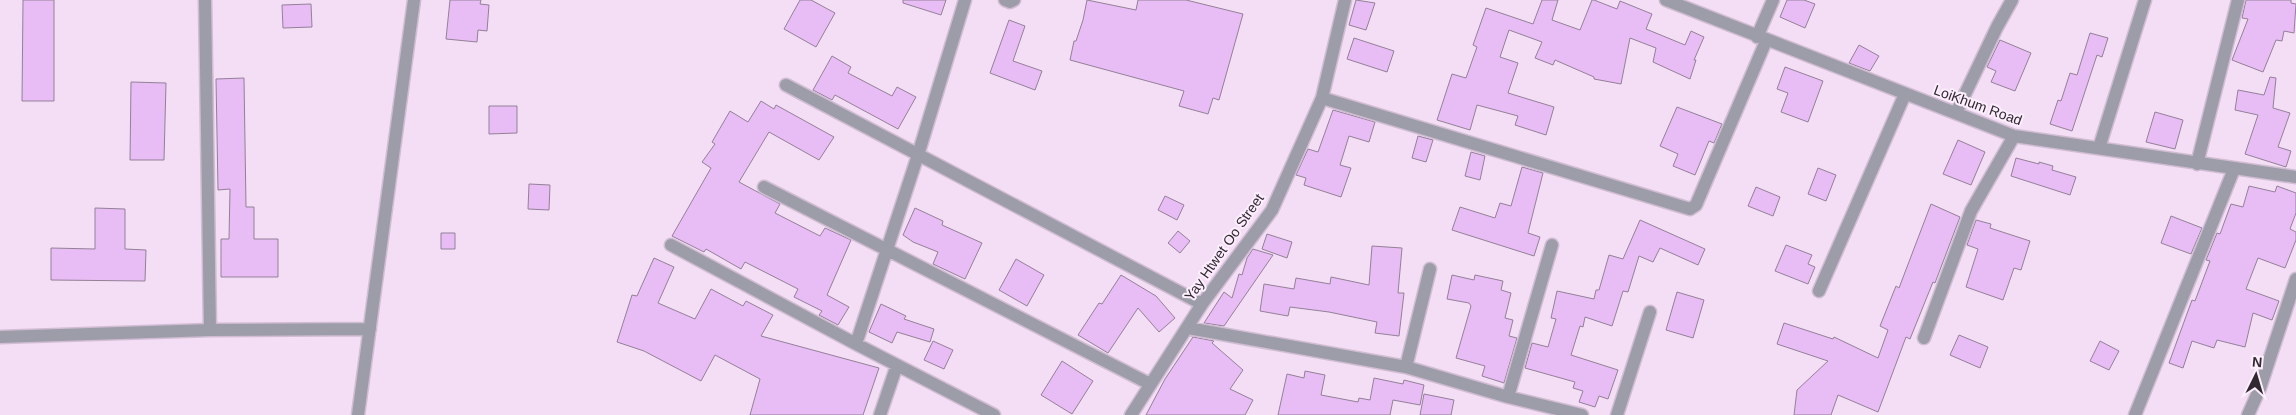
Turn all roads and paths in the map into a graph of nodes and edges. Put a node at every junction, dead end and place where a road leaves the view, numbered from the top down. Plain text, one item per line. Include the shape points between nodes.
1 (205, 0) edge
2 (414, 0) edge
3 (965, 0) edge
4 (1005, 0) edge
5 (1014, 0) edge
6 (1344, 0) edge
7 (1666, 0) edge
8 (1773, 0) edge
9 (2012, 0) edge
10 (2145, 0) edge
11 (2238, 0) edge
12 (1761, 39) junction
13 (786, 85) dead end
14 (1905, 94) junction
15 (1322, 98) junction
16 (1956, 113) junction
17 (2014, 136) junction
18 (2099, 148) junction
19 (918, 155) junction
20 (2197, 164) junction
21 (2234, 169) junction
22 (2295, 174) edge
23 (764, 187) dead end
24 (1552, 245) dead end
25 (671, 246) dead end
26 (887, 250) junction
27 (1430, 269) dead end
28 (2296, 279) edge
29 (1820, 291) dead end
30 (1202, 304) junction
31 (1650, 312) dead end
32 (370, 328) junction
33 (1188, 328) junction
34 (210, 330) junction
35 (0, 336) edge
36 (1924, 338) dead end
37 (856, 344) junction
38 (897, 365) junction
39 (1406, 367) junction
40 (1150, 384) junction
41 (1508, 397) junction
42 (358, 415) edge
43 (880, 415) edge
44 (994, 415) edge
45 (1131, 415) edge
46 (1582, 415) edge
47 (1617, 415) edge
48 (2135, 415) edge
49 (2248, 415) edge

1 - 34 street
2 - 32 street
3 - 19 street
4 - 5 street
6 - 15 street, Yay Htwet Oo Street
7 - 12 street, LoiKhum Road
8 - 12 street
9 - 16 street
10 - 18 street
11 - 20 street
12 - 14 street, LoiKhum Road
12 - 15 street via 1696,205 1690,209
13 - 19 street
14 - 16 street, LoiKhum Road
14 - 29 street
15 - 30 street, Yay Htwet Oo Street via 1272,210
16 - 17 street, LoiKhum Road
17 - 18 street, LoiKhum Road
17 - 36 street via 1970,211
18 - 20 street, LoiKhum Road
19 - 26 street
19 - 30 street
20 - 21 street, LoiKhum Road
21 - 22 street, LoiKhum Road
21 - 48 street
23 - 26 street
24 - 41 street
25 - 37 street
26 - 37 street
26 - 40 street
27 - 39 street
28 - 49 street
30 - 33 street, Yay Htwet Oo Street
31 - 47 street
32 - 34 street
32 - 42 street
33 - 39 street
33 - 40 street, Yay Htwet Oo Street
34 - 35 street
37 - 38 street
38 - 43 street
38 - 44 street
39 - 41 street
40 - 45 street, Yay Htwet Oo Street
41 - 46 street

